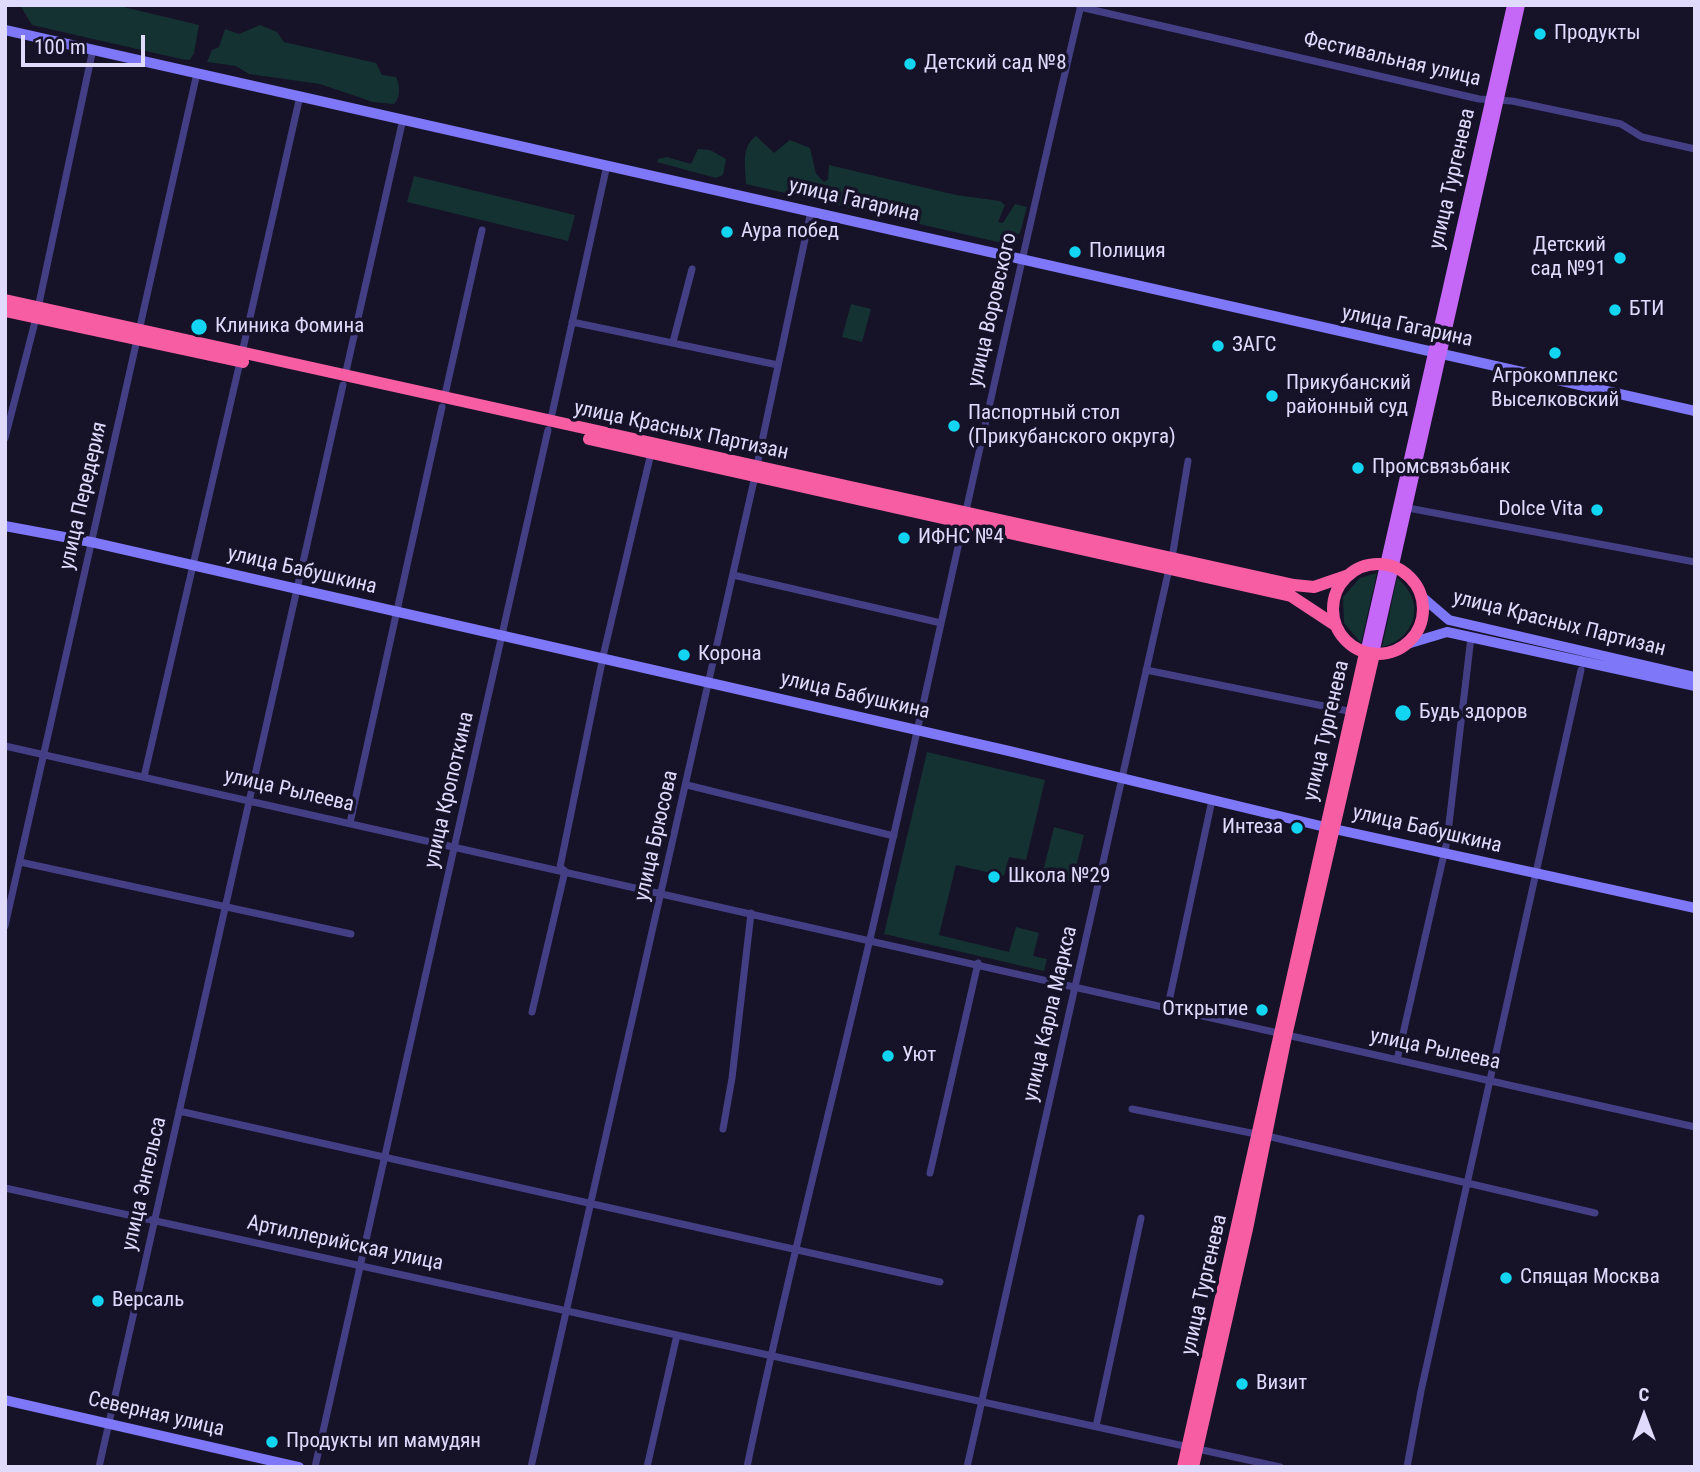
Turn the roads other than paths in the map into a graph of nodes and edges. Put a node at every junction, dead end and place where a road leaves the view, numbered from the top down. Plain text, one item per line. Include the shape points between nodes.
1 (1512, 5) edge
2 (1520, 5) edge
3 (1081, 6) edge
4 (5, 30) edge
5 (93, 49) junction
6 (197, 73) junction
7 (300, 96) junction
8 (1495, 101) junction
9 (402, 119) junction
10 (1695, 149) edge
11 (607, 165) junction
12 (811, 211) junction
13 (482, 230) dead end
14 (1022, 258) junction
15 (692, 268) dead end
16 (5, 300) edge
17 (5, 311) edge
18 (37, 313) junction
19 (572, 322) junction
20 (139, 335) junction
21 (673, 342) junction
22 (1438, 352) junction
23 (241, 358) junction
24 (778, 365) junction
25 (344, 381) junction
26 (443, 403) junction
27 (1695, 411) edge
28 (549, 427) junction
29 (5, 438) edge
30 (651, 453) junction
31 (1188, 461) dead end
32 (756, 471) junction
33 (1408, 508) junction
34 (964, 518) junction
35 (5, 526) edge
36 (91, 542) junction
37 (1695, 562) edge
38 (1170, 563) junction
39 (193, 566) junction
40 (1389, 566) junction
41 (733, 575) junction
42 (1349, 575) junction
43 (298, 590) junction
44 (1421, 596) junction
45 (396, 612) junction
46 (941, 623) junction
47 (1335, 625) junction
48 (502, 636) junction
49 (1471, 637) junction
50 (1407, 644) junction
51 (1369, 654) junction
52 (603, 659) junction
53 (1146, 670) junction
54 (1581, 670) dead end
55 (1695, 677) edge
56 (706, 682) junction
57 (1695, 686) edge
58 (1353, 712) junction
59 (917, 730) junction
60 (5, 746) edge
61 (44, 754) junction
62 (144, 776) junction
63 (1121, 779) junction
64 (687, 785) junction
65 (250, 800) junction
66 (1212, 800) junction
67 (350, 823) junction
68 (1330, 828) junction
69 (894, 836) junction
70 (455, 846) junction
71 (1443, 854) junction
72 (20, 862) junction
73 (565, 871) junction
74 (1538, 875) junction
75 (662, 893) junction
76 (226, 908) junction
77 (1695, 908) edge
78 (751, 913) junction
79 (5, 926) edge
80 (351, 934) dead end
81 (870, 939) junction
82 (978, 963) junction
83 (1075, 985) junction
84 (1168, 1006) junction
85 (532, 1012) dead end
86 (1282, 1035) junction
87 (1397, 1060) junction
88 (1490, 1080) junction
89 (1132, 1109) dead end
90 (180, 1111) junction
91 (1695, 1128) edge
92 (723, 1129) dead end
93 (1262, 1135) junction
94 (383, 1156) junction
95 (930, 1173) dead end
96 (1467, 1184) junction
97 (5, 1188) edge
98 (592, 1203) junction
99 (1595, 1213) dead end
100 (1141, 1217) dead end
101 (155, 1220) junction
102 (795, 1250) junction
103 (358, 1266) junction
104 (940, 1282) dead end
105 (566, 1310) junction
106 (677, 1335) junction
107 (772, 1356) junction
108 (5, 1400) edge
109 (982, 1401) junction
110 (108, 1424) junction
111 (1096, 1426) junction
112 (1192, 1448) junction
113 (99, 1467) edge
114 (299, 1467) edge
115 (314, 1467) edge
116 (531, 1467) edge
117 (647, 1467) edge
118 (747, 1467) edge
119 (967, 1467) edge
120 (1183, 1467) edge
121 (1193, 1467) edge
122 (1280, 1467) edge
123 (1407, 1467) edge

1 - 8 main road, улица Тургенева
2 - 8 main road, улица Тургенева
3 - 8 street, Фестивальная улица
3 - 14 street, улица Воровского
4 - 5 street, улица Гагарина
5 - 6 street, улица Гагарина
5 - 18 street
6 - 7 street, улица Гагарина
6 - 20 street, улица Передерия
7 - 9 street, улица Гагарина
7 - 23 street
8 - 10 street, Фестивальная улица via 1621,124 1642,137
8 - 22 main road, улица Тургенева
9 - 11 street, улица Гагарина
9 - 25 street, улица Энгельса
11 - 12 street, улица Гагарина
11 - 19 street, улица Кропоткина
12 - 14 street, улица Гагарина
12 - 24 street, улица Брюсова
13 - 26 street
14 - 22 street, улица Гагарина
14 - 34 street, улица Воровского
15 - 21 street
16 - 18 highway, улица Красных Партизан
17 - 18 highway, улица Красных Партизан
18 - 20 highway, улица Красных Партизан
18 - 29 street
19 - 21 street
19 - 28 street, улица Кропоткина
20 - 23 highway, улица Красных Партизан
20 - 36 street, улица Передерия
21 - 24 street
22 - 27 street, улица Гагарина
22 - 33 main road, улица Тургенева
22 - 40 main road, улица Тургенева
23 - 25 highway, улица Красных Партизан
23 - 39 street
24 - 32 street, улица Брюсова
25 - 26 highway, улица Красных Партизан
25 - 43 street, улица Энгельса
26 - 28 highway, улица Красных Партизан
26 - 45 street
28 - 30 highway, улица Красных Партизан
28 - 32 highway, улица Красных Партизан
28 - 48 street, улица Кропоткина
30 - 32 highway, улица Красных Партизан
30 - 52 street
31 - 38 street, улица Карла Маркса
32 - 34 highway, улица Красных Партизан
32 - 41 street, улица Брюсова
33 - 37 street
33 - 40 main road, улица Тургенева
34 - 38 highway, улица Красных Партизан
34 - 46 street, улица Воровского
35 - 36 street, улица Бабушкина
36 - 39 street, улица Бабушкина
36 - 61 street, улица Передерия
38 - 42 highway, улица Красных Партизан via 1314,587
38 - 47 highway, улица Красных Партизан via 1291,596
38 - 53 street, улица Карла Маркса
39 - 43 street, улица Бабушкина
39 - 62 street
40 - 42 highway, улица Красных Партизан via 1372,565
40 - 44 highway via 1411,578
40 - 51 main road, улица Тургенева
41 - 46 street
41 - 56 street, улица Брюсова
42 - 47 highway via 1333,603
43 - 45 street, улица Бабушкина
43 - 65 street, улица Энгельса
44 - 50 highway via 1420,626
44 - 55 street, улица Красных Партизан via 1449,620
45 - 48 street, улица Бабушкина
45 - 67 street
46 - 59 street, улица Воровского
47 - 51 highway, улица Красных Партизан via 1347,642
48 - 52 street, улица Бабушкина
48 - 70 street, улица Кропоткина
49 - 50 street, улица Красных Партизан via 1437,633
49 - 57 street, улица Красных Партизан
49 - 71 street
50 - 51 highway via 1394,652
51 - 58 highway, улица Тургенева
51 - 68 highway, улица Тургенева
52 - 56 street, улица Бабушкина
52 - 73 street via 560,867
53 - 58 street
53 - 63 street, улица Карла Маркса
54 - 74 street
56 - 59 street, улица Бабушкина
56 - 64 street, улица Брюсова
58 - 68 highway, улица Тургенева
59 - 63 street, улица Бабушкина
59 - 69 street, улица Воровского
60 - 61 street, улица Рылеева
61 - 62 street, улица Рылеева
61 - 72 street, улица Передерия
62 - 65 street, улица Рылеева
63 - 66 street, улица Бабушкина
63 - 83 street, улица Карла Маркса
64 - 69 street
64 - 75 street, улица Брюсова
65 - 67 street, улица Рылеева
65 - 76 street, улица Энгельса
66 - 68 street, улица Бабушкина
66 - 84 street
67 - 70 street, улица Рылеева
68 - 71 street, улица Бабушкина
68 - 86 highway, улица Тургенева
69 - 81 street, улица Воровского
70 - 73 street, улица Рылеева
70 - 94 street, улица Кропоткина
71 - 74 street, улица Бабушкина
71 - 87 street
72 - 76 street
72 - 79 street, улица Передерия
73 - 75 street, улица Рылеева
73 - 85 street
74 - 77 street, улица Бабушкина
74 - 88 street
75 - 78 street, улица Рылеева
75 - 98 street, улица Брюсова
76 - 80 street
76 - 90 street, улица Энгельса
78 - 81 street, улица Рылеева
78 - 92 street
81 - 82 street, улица Рылеева
81 - 102 street, улица Воровского
82 - 83 street, улица Рылеева
82 - 95 street
83 - 84 street, улица Рылеева
83 - 109 street, улица Карла Маркса
84 - 86 street, улица Рылеева
86 - 87 street, улица Рылеева
86 - 93 highway, улица Тургенева
87 - 88 street, улица Рылеева
88 - 91 street, улица Рылеева
88 - 96 street
89 - 93 street
90 - 94 street
90 - 101 street, улица Энгельса
93 - 96 street
93 - 112 highway, улица Тургенева
94 - 98 street
94 - 103 street, улица Кропоткина
96 - 99 street
96 - 123 street
97 - 101 street, Артиллерийская улица
98 - 102 street
98 - 105 street, улица Брюсова
100 - 111 street
101 - 103 street, Артиллерийская улица
101 - 110 street, улица Энгельса
102 - 104 street
102 - 107 street, улица Воровского
103 - 105 street, Артиллерийская улица
103 - 115 street, улица Кропоткина
105 - 106 street, Артиллерийская улица
105 - 116 street, улица Брюсова
106 - 107 street, Артиллерийская улица
106 - 117 street
107 - 109 street, Артиллерийская улица
107 - 118 street, улица Воровского
108 - 110 street, Северная улица
109 - 111 street, Артиллерийская улица
109 - 119 street, улица Карла Маркса
110 - 113 street, улица Энгельса
110 - 114 street, Северная улица
111 - 112 street, Артиллерийская улица
112 - 120 highway, улица Тургенева
112 - 121 highway, улица Тургенева
112 - 122 street, Артиллерийская улица

